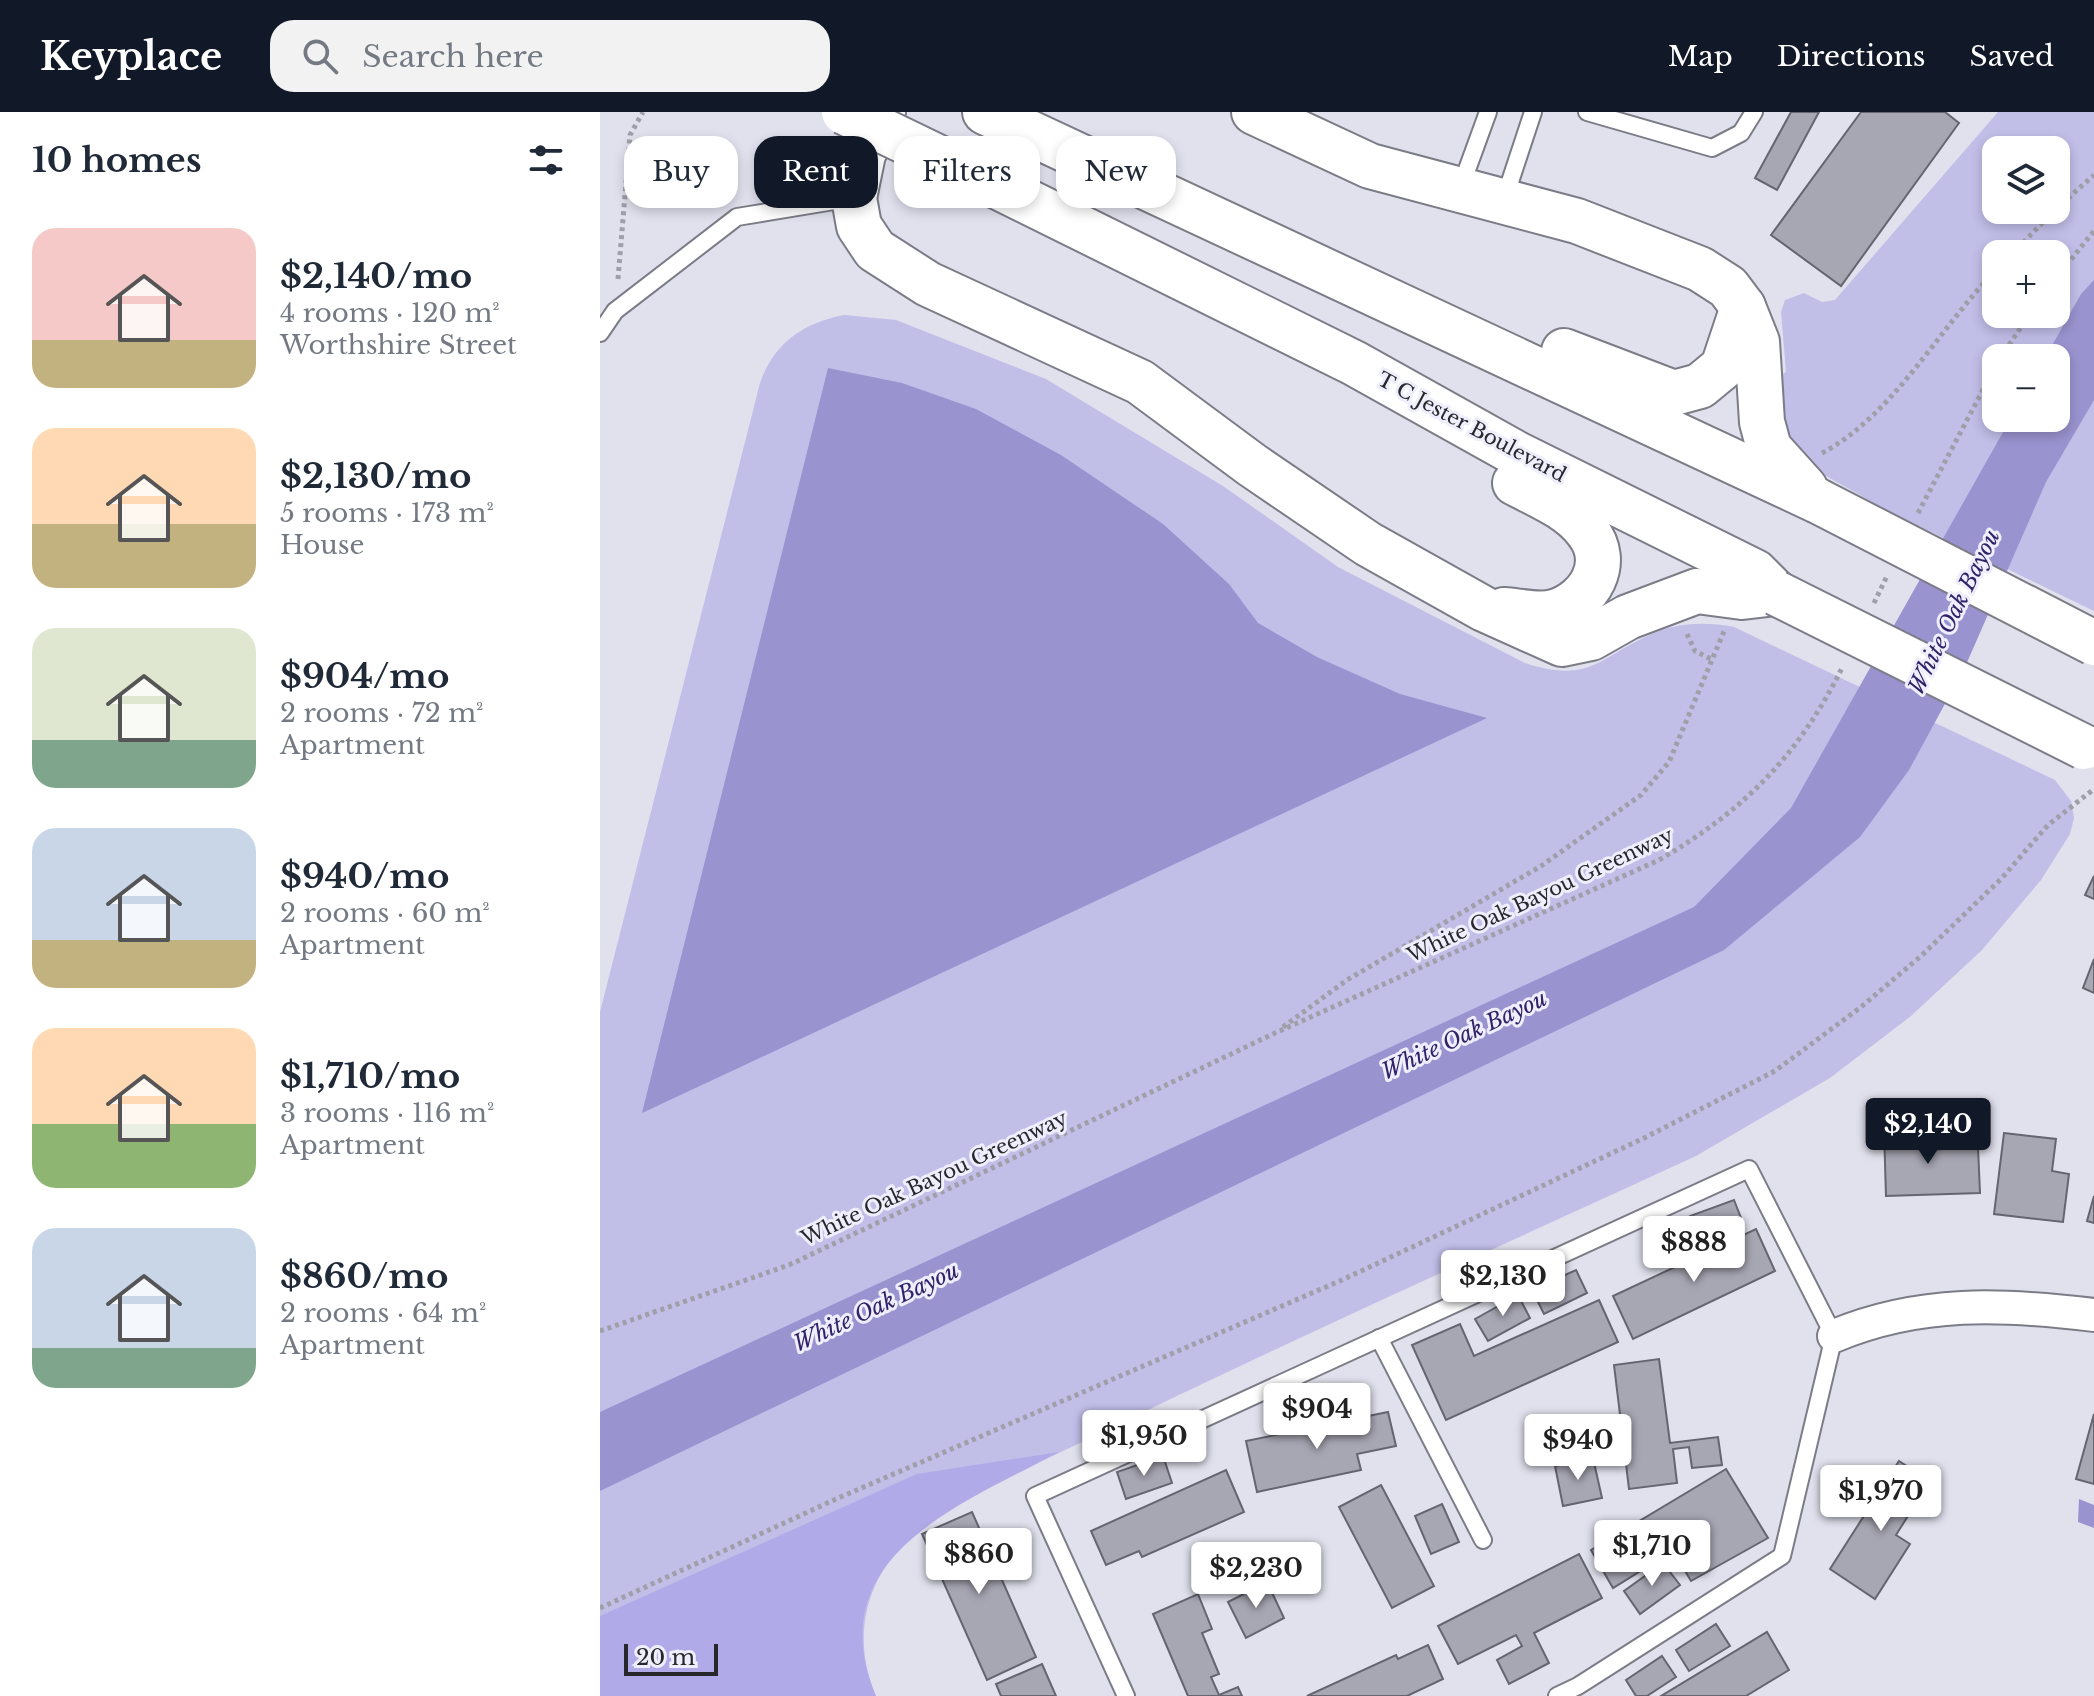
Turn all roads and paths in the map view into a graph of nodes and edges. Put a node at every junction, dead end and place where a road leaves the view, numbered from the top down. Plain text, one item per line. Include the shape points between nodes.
1 (643, 112) edge
2 (844, 112) edge
3 (883, 112) edge
4 (985, 112) edge
5 (1254, 112) edge
6 (1488, 112) edge
7 (1533, 112) edge
8 (1587, 112) edge
9 (1754, 112) edge
10 (872, 136) edge
11 (2094, 175) edge
12 (1459, 191) junction
13 (2070, 197) edge
14 (1503, 201) junction
15 (792, 208) edge
16 (855, 208) edge
17 (2042, 224) edge
18 (2094, 231) edge
19 (2026, 240) edge
20 (2070, 261) edge
21 (1982, 286) edge
22 (1364, 288) junction
23 (1743, 307) junction
24 (615, 311) junction
25 (600, 333) edge
26 (1354, 363) junction
27 (1982, 392) edge
28 (1803, 486) junction
29 (1917, 515) dead end
30 (1890, 571) dead end
31 (1776, 593) junction
32 (1484, 609) junction
33 (1869, 612) dead end
34 (1728, 622) dead end
35 (1684, 624) dead end
36 (2094, 643) edge
37 (1849, 654) dead end
38 (1713, 660) junction
39 (2089, 750) edge
40 (2094, 789) edge
41 (1273, 1034) junction
42 (2094, 1315) edge
43 (600, 1331) edge
44 (1834, 1336) junction
45 (1379, 1338) junction
46 (1483, 1540) dead end
47 (600, 1608) edge
48 (1126, 1696) edge
49 (1557, 1696) edge

1 - 24 path via 630,135
2 - 26 main road, T C Jester Boulevard, bridge
3 - 10 main road
4 - 22 main road
5 - 12 main road via 1370,166
6 - 12 lane
7 - 14 lane
8 - 9 lane via 1712,148 1741,133
11 - 13 path
12 - 14 main road
14 - 23 main road via 1577,221 1700,269 1728,287
15 - 24 lane via 737,217
16 - 32 main road via 866,240 899,268 1140,382 1368,544
17 - 19 path
18 - 20 path
21 - 28 path
22 - 23 main road via 1524,334 1674,393 1700,386 1723,367
22 - 28 main road
23 - 28 main road via 1757,342 1762,422 1769,448
24 - 25 lane
26 - 31 main road, T C Jester Boulevard via 1517,454 1755,572
26 - 32 main road via 1403,415 1465,457 1560,507 1594,541 1599,572 1570,606 1550,613
27 - 29 path
28 - 36 main road, bridge
30 - 33 path
31 - 32 main road via 1742,597 1697,591 1637,612 1591,638 1562,644
31 - 39 main road, T C Jester Boulevard, bridge
34 - 38 path, White Oak Bayou Greenway
35 - 38 path via 1695,651
37 - 41 path, White Oak Bayou Greenway via 1799,743 1767,781 1707,832 1659,860
38 - 41 path, White Oak Bayou Greenway via 1669,762 1641,795 1541,866 1347,980
40 - 47 path via 2048,825 1921,956 1775,1071 1342,1280 836,1499
41 - 43 path, White Oak Bayou Greenway via 789,1265
42 - 44 street via 2047,1309 1918,1309
44 - 45 lane via 1749,1169
44 - 49 lane via 1782,1556
45 - 46 lane
45 - 48 lane via 1035,1496

